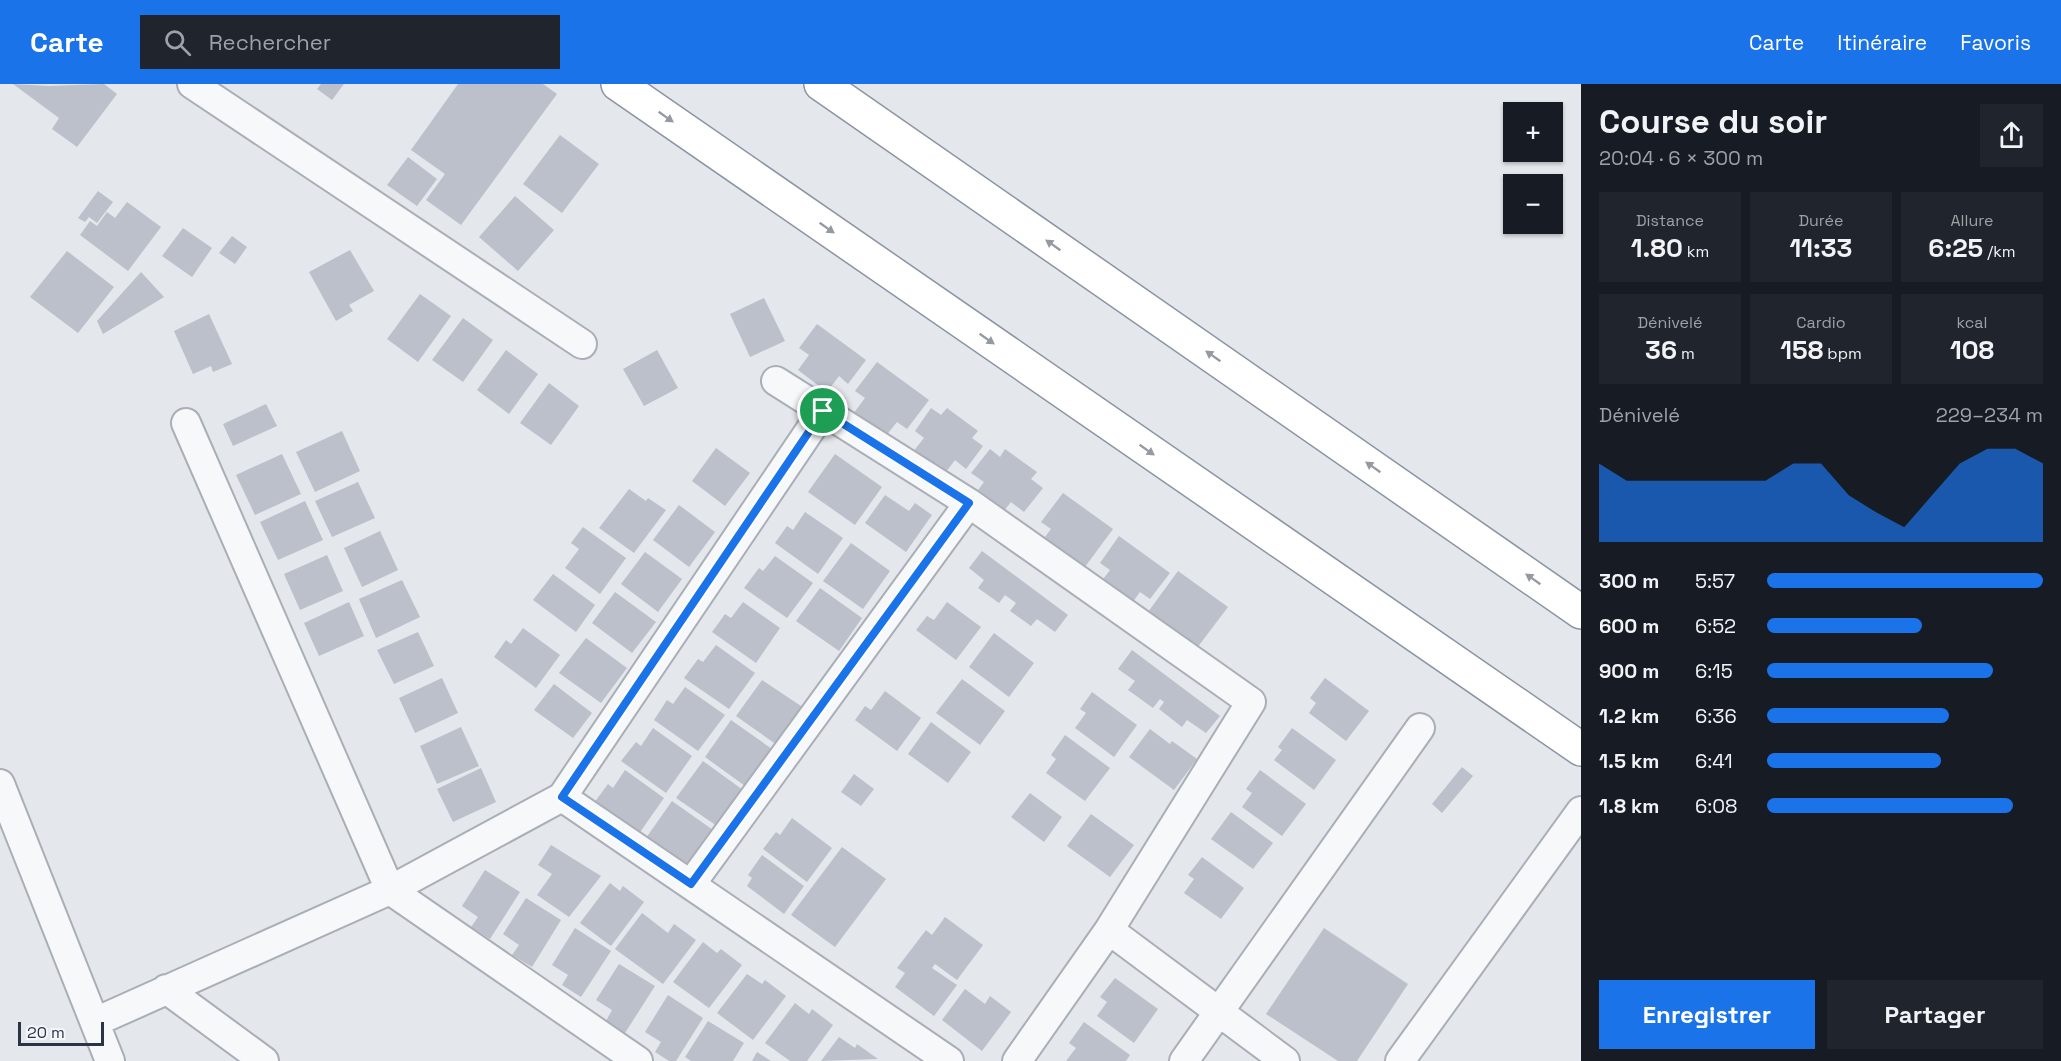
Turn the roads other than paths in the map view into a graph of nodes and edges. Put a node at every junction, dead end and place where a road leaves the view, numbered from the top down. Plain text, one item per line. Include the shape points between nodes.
1 (192, 84) edge
2 (618, 84) edge
3 (821, 84) edge
4 (582, 344) dead end
5 (776, 381) dead end
6 (823, 411) junction
7 (186, 423) dead end
8 (969, 503) junction
9 (1581, 612) edge
10 (1420, 728) dead end
11 (1581, 748) edge
12 (0, 784) edge
13 (562, 797) junction
14 (1581, 811) edge
15 (691, 884) junction
16 (390, 890) junction
17 (1109, 930) junction
18 (166, 989) junction
19 (1219, 1012) junction
20 (95, 1022) junction
21 (110, 1061) edge
22 (264, 1061) edge
23 (638, 1061) edge
24 (949, 1061) edge
25 (1017, 1061) edge
26 (1184, 1061) edge
27 (1285, 1061) edge
28 (1400, 1061) edge

1 - 4 street
2 -> 11 highway
9 -> 3 highway
5 - 6 street
6 - 8 street
6 - 13 street
7 - 16 street
8 - 15 street
8 - 17 street via 1251,702
10 - 19 street
12 - 20 street
13 - 15 street
13 - 16 street
14 - 28 street
15 - 24 street
16 - 18 street
16 - 23 street
17 - 19 street
17 - 25 street
18 - 20 street
18 - 22 street
19 - 26 street
19 - 27 street
20 - 21 street

